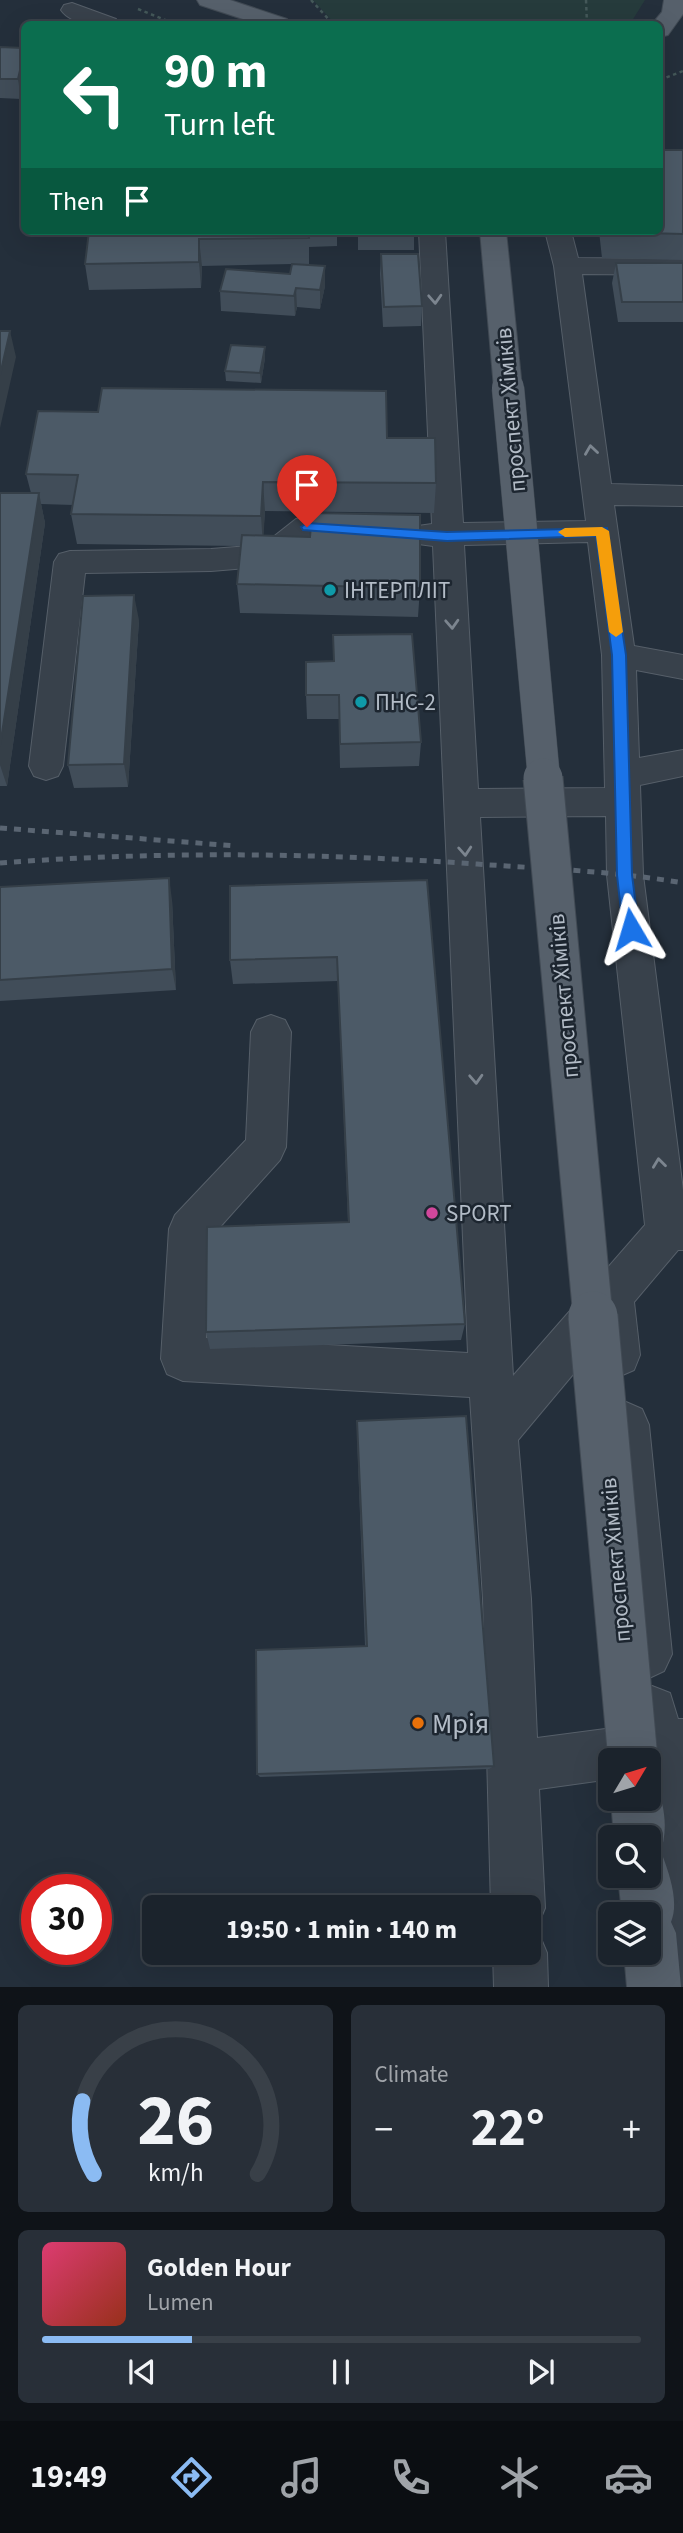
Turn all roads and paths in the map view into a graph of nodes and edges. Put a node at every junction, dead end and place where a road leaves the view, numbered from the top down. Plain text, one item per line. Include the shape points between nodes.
1 (208, 0) edge
2 (280, 0) edge
3 (311, 0) edge
4 (586, 0) edge
5 (676, 0) edge
6 (136, 8) dead end
7 (73, 12) edge
8 (99, 21) edge
9 (168, 21) edge
10 (270, 21) edge
11 (294, 21) edge
12 (330, 21) edge
13 (587, 21) edge
14 (663, 26) edge
15 (683, 29) edge
16 (663, 38) edge
17 (683, 71) edge
18 (663, 79) edge
19 (432, 235) edge
20 (493, 235) edge
21 (559, 235) edge
22 (567, 266) junction
23 (683, 267) edge
24 (597, 494) junction
25 (683, 496) edge
26 (602, 531) junction
27 (447, 536) junction
28 (619, 655) junction
29 (683, 667) edge
30 (683, 763) edge
31 (46, 766) dead end
32 (623, 787) junction
33 (462, 803) junction
34 (271, 1032) dead end
35 (675, 1231) edge
36 (612, 1295) junction
37 (491, 1376) junction
38 (496, 1431) junction
39 (657, 1748) edge
40 (657, 1748) edge
41 (598, 1757) edge
42 (512, 1768) junction
43 (662, 1799) edge
44 (517, 1895) edge
45 (520, 1965) edge
46 (652, 1965) edge
47 (521, 1987) edge
48 (654, 1987) edge
49 (681, 1987) edge

1 - 10 main road
2 - 11 main road
3 - 12 path
4 - 13 path
5 - 14 main road
6 - 9 path
7 - 8 street
15 - 16 main road
17 - 18 path
19 -> 27 street
20 - 39 main road, проспект Хіміків, bridge
21 - 22 street
22 - 23 street
24 -> 22 street
24 - 25 street
24 - 26 street
26 - 27 street
26 - 28 street
27 - 31 street via 307,527 271,555 70,562
27 -> 33 street
28 - 29 street
28 - 32 street
30 - 32 street via 647,771
32 - 33 street
35 -> 32 street via 625,875
33 -> 37 street
34 - 37 street via 266,1147 190,1229 183,1359
35 - 36 street
36 - 38 street
36 - 40 street
37 - 38 street
38 - 42 street
41 - 42 street
42 - 44 street
43 - 49 street
45 - 47 street
46 - 48 main road

